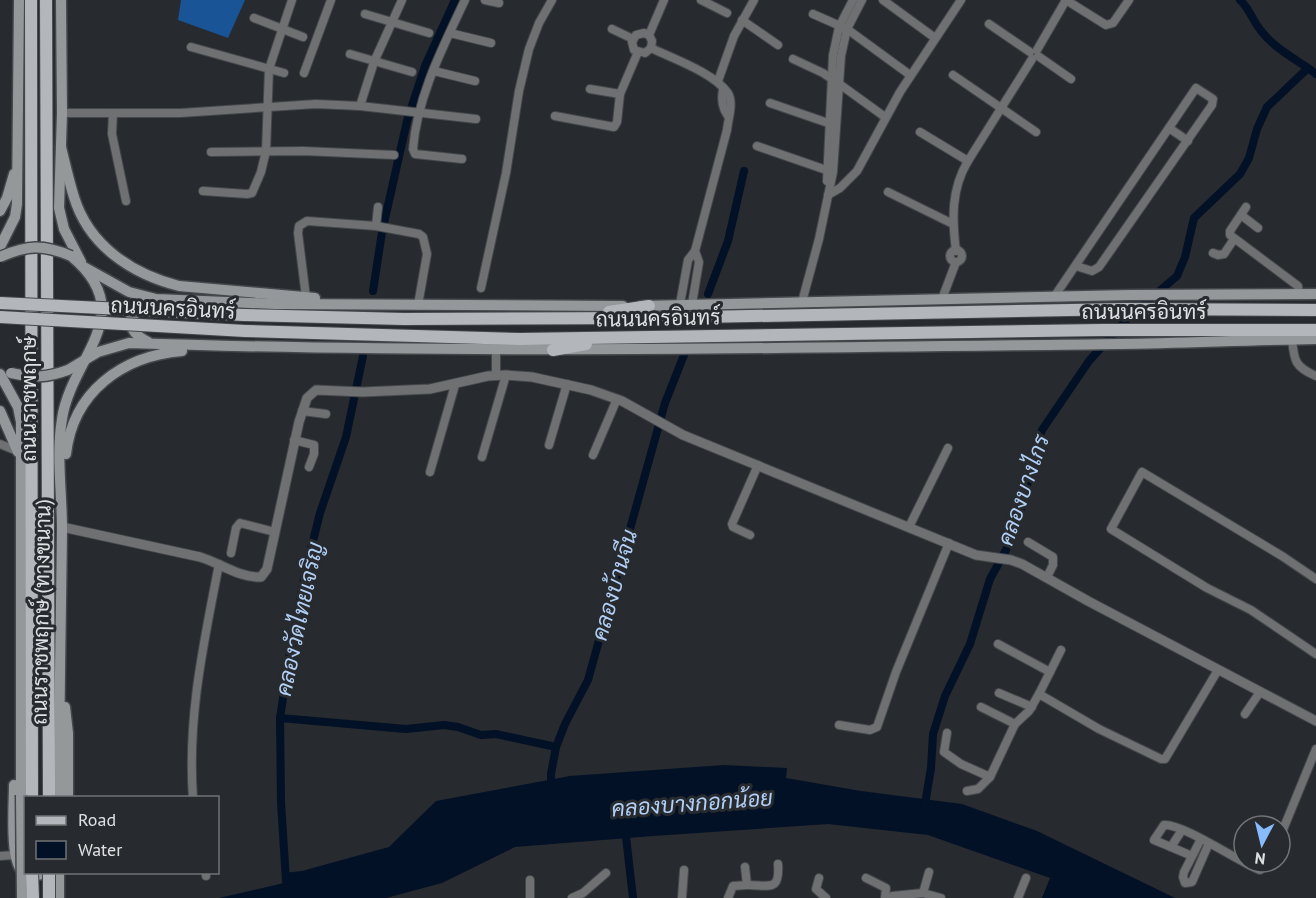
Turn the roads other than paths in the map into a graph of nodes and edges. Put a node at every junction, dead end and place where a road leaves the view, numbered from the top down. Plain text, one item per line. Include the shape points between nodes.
1 (20, 0) edge
2 (31, 0) edge
3 (46, 0) edge
4 (61, 0) edge
5 (292, 0) edge
6 (331, 0) edge
7 (402, 0) edge
8 (465, 0) edge
9 (485, 0) edge
10 (552, 0) edge
11 (664, 0) edge
12 (701, 0) edge
13 (754, 0) edge
14 (853, 0) edge
15 (862, 0) edge
16 (883, 0) edge
17 (961, 0) edge
18 (1066, 0) edge
19 (1129, 0) edge
20 (499, 3) dead end
21 (727, 13) dead end
22 (365, 14) dead end
23 (813, 14) dead end
24 (254, 18) dead end
25 (742, 20) junction
26 (391, 22) junction
27 (989, 24) dead end
28 (283, 28) junction
29 (843, 28) junction
30 (612, 29) dead end
31 (429, 33) dead end
32 (450, 33) junction
33 (649, 35) junction
34 (303, 37) dead end
35 (935, 38) junction
36 (633, 39) junction
37 (491, 43) dead end
38 (778, 45) dead end
39 (191, 47) dead end
40 (651, 48) junction
41 (638, 52) junction
42 (350, 54) dead end
43 (1034, 54) junction
44 (793, 59) dead end
45 (374, 62) junction
46 (268, 69) junction
47 (434, 71) junction
48 (412, 72) dead end
49 (304, 73) dead end
50 (284, 74) dead end
51 (910, 75) junction
52 (953, 75) dead end
53 (1071, 79) dead end
54 (476, 81) dead end
55 (718, 81) junction
56 (835, 81) junction
57 (590, 89) dead end
58 (620, 94) junction
59 (770, 103) dead end
60 (266, 106) junction
61 (360, 106) junction
62 (1002, 108) junction
63 (62, 113) junction
64 (417, 113) junction
65 (113, 114) junction
66 (555, 116) dead end
67 (885, 117) junction
68 (476, 119) dead end
69 (832, 124) junction
70 (1169, 128) junction
71 (920, 132) dead end
72 (1036, 132) dead end
73 (1188, 141) junction
74 (757, 146) dead end
75 (61, 147) junction
76 (266, 151) junction
77 (211, 152) dead end
78 (394, 155) dead end
79 (462, 159) dead end
80 (968, 161) junction
81 (16, 165) junction
82 (830, 171) junction
83 (203, 191) dead end
84 (888, 192) dead end
85 (828, 195) junction
86 (126, 201) dead end
87 (378, 207) dead end
88 (0, 212) edge
89 (953, 224) junction
90 (378, 226) junction
91 (1258, 228) dead end
92 (1234, 239) junction
93 (0, 246) edge
94 (695, 251) junction
95 (1213, 253) dead end
96 (0, 257) edge
97 (1076, 266) junction
98 (84, 267) junction
99 (481, 288) dead end
100 (1299, 294) junction
101 (1316, 294) edge
102 (306, 297) junction
103 (1054, 297) junction
104 (156, 299) junction
105 (942, 299) junction
106 (802, 302) junction
107 (0, 303) edge
108 (363, 304) junction
109 (681, 304) junction
110 (692, 304) junction
111 (418, 305) junction
112 (649, 306) junction
113 (1316, 310) edge
114 (0, 317) edge
115 (566, 318) junction
116 (1316, 330) edge
117 (614, 338) junction
118 (1292, 339) junction
119 (1316, 339) edge
120 (151, 344) junction
121 (218, 346) junction
122 (496, 350) junction
123 (554, 351) junction
124 (84, 360) junction
125 (0, 366) edge
126 (6, 374) edge
127 (501, 375) junction
128 (1316, 376) edge
129 (567, 384) junction
130 (454, 385) junction
131 (617, 399) junction
132 (0, 411) edge
133 (302, 411) junction
134 (326, 414) dead end
135 (294, 440) junction
136 (0, 444) edge
137 (549, 445) dead end
138 (948, 448) dead end
139 (17, 451) junction
140 (593, 455) dead end
141 (482, 457) dead end
142 (21, 464) junction
143 (758, 465) junction
144 (309, 466) dead end
145 (430, 472) dead end
146 (61, 476) junction
147 (62, 527) junction
148 (909, 527) junction
149 (275, 532) junction
150 (750, 535) dead end
151 (1028, 542) dead end
152 (949, 543) junction
153 (231, 552) dead end
154 (219, 564) junction
155 (1047, 577) junction
156 (1316, 579) edge
157 (998, 644) dead end
158 (1061, 650) dead end
159 (1316, 654) edge
160 (60, 668) junction
161 (1218, 670) junction
162 (1050, 672) junction
163 (20, 687) junction
164 (1260, 692) junction
165 (999, 693) dead end
166 (1039, 694) junction
167 (981, 707) dead end
168 (1032, 707) junction
169 (1245, 714) dead end
170 (1316, 721) edge
171 (1015, 724) junction
172 (839, 725) dead end
173 (947, 733) dead end
174 (1316, 749) edge
175 (990, 777) junction
176 (967, 791) dead end
177 (26, 796) edge
178 (49, 796) edge
179 (59, 796) edge
180 (68, 796) edge
181 (193, 796) edge
182 (1291, 814) edge
183 (1182, 830) junction
184 (1201, 839) junction
185 (1209, 843) junction
186 (24, 847) edge
187 (1171, 847) junction
188 (15, 855) junction
189 (1232, 855) edge
190 (0, 856) edge
191 (1192, 856) junction
192 (778, 864) dead end
193 (745, 867) dead end
194 (684, 870) dead end
195 (929, 872) dead end
196 (24, 873) edge
197 (606, 873) dead end
198 (32, 874) edge
199 (51, 874) edge
200 (59, 874) edge
201 (819, 878) dead end
202 (866, 878) dead end
203 (1026, 878) dead end
204 (530, 880) dead end
205 (747, 885) junction
206 (923, 894) junction
207 (22, 898) edge
208 (33, 898) edge
209 (49, 898) edge
210 (59, 898) edge
211 (530, 898) edge
212 (572, 898) edge
213 (682, 898) edge
214 (728, 898) edge
215 (826, 898) edge
216 (885, 898) edge
217 (891, 898) edge
218 (941, 898) edge
219 (1018, 898) edge

1 - 81 main road
2 - 177 main road, ถนนราชพฤกษ์
3 - 178 main road, ถนนราชพฤกษ์
4 - 63 main road
5 - 28 street
6 - 49 street
7 - 26 street
8 - 32 street
9 - 20 street
10 - 99 street via 539,23 519,90 506,174
11 - 33 street
12 - 21 street
13 - 25 street
14 - 29 street
15 - 29 street
16 - 35 street
17 - 35 street
18 - 19 street via 1106,25 1113,23
18 - 43 street
22 - 26 street
23 - 29 street
24 - 28 street
25 - 38 street
25 - 55 street
26 - 31 street
26 - 45 street
27 - 43 street
28 - 34 street
28 - 46 street
29 - 51 street
29 - 56 street via 833,55
30 - 36 street
32 - 37 street
32 - 47 street
33 - 36 street via 640,33
33 - 40 street
35 - 51 street
36 - 41 street via 632,46
39 - 46 street
40 - 41 street via 645,53
40 - 55 street
41 - 58 street
42 - 45 street
43 - 53 street
43 - 62 street
44 - 56 street
45 - 48 street
45 - 61 street
46 - 50 street
46 - 60 street
47 - 54 street
47 - 64 street
51 - 67 street
52 - 62 street
55 - 94 street via 728,116
56 - 67 street
56 - 69 street
57 - 58 street
58 - 66 street via 614,127
59 - 69 street
60 - 61 street
60 - 65 street
60 - 76 street
61 - 64 street
62 - 72 street
62 - 80 street
63 - 65 street
63 - 75 main road
64 - 68 street
64 - 79 street via 415,154
65 - 86 street via 112,134
67 - 85 street via 857,171
69 - 82 street
70 - 73 street
70 - 73 street via 1196,88 1213,102
70 - 97 street
71 - 80 street
73 - 97 street via 1100,267 1092,271
74 - 82 street
75 - 98 main road via 60,219
75 - 102 main road via 80,213 110,253 137,272 179,286
76 - 77 street
76 - 78 street
76 - 83 street via 252,193
80 - 89 street via 959,179
81 - 88 main road
81 - 93 main road via 15,217
82 - 85 street
84 - 89 street
85 - 106 street
87 - 90 street
89 - 105 street via 956,251 950,256 956,262
90 - 102 street via 307,220 299,226
90 - 111 street via 423,237 427,254
91 - 92 street via 1244,211 1229,233
92 - 95 street via 1224,254
92 - 100 street via 1298,286
94 - 109 street via 688,260
94 - 110 street via 699,262
96 - 98 main road, bridge via 18,249 55,249
97 - 103 street
98 - 104 main road, ถนนนครอินทร์ via 129,292
98 - 124 main road, ถนนราชพฤกษ์ (ทางขนาน) via 94,281 102,314 100,331
100 - 101 main road, ถนนนครอินทร์
100 - 103 main road, ถนนนครอินทร์
102 - 108 main road
103 - 105 main road, ถนนนครอินทร์
104 - 108 main road, ถนนนครอินทร์
104 - 120 main road via 135,311 130,326 137,336
105 - 106 main road, ถนนนครอินทร์
106 - 110 main road, ถนนนครอินทร์
107 - 115 main road, ถนนนครอินทร์, bridge via 244,315
108 - 111 main road, ถนนนครอินทร์
109 - 110 main road, ถนนนครอินทร์
109 - 112 main road, ถนนนครอินทร์
111 - 112 main road, ถนนนครอินทร์
112 - 115 main road
113 - 115 main road, ถนนนครอินทร์ via 1125,309
114 - 117 main road, ถนนนครอินทร์, bridge via 245,332
116 - 117 main road, ถนนนครอินทร์
117 - 123 main road
118 - 119 main road, ถนนนครอินทร์
118 - 123 main road, ถนนนครอินทร์
118 - 128 street via 1297,364
120 - 121 main road, ถนนนครอินทร์
120 - 124 main road, ถนนนครอินทร์ via 113,346
121 - 122 main road, ถนนนครอินทร์
121 - 146 main road via 144,358 97,387 77,412 69,430
122 - 123 main road, ถนนนครอินทร์
122 - 127 street
124 - 126 main road, ถนนนครอินทร์, bridge via 51,376
124 - 146 main road, ถนนราชพฤกษ์ (ทางขนาน) via 62,419
125 - 126 main road
126 - 142 main road, ถนนราชพฤกษ์ (ทางขนาน) via 21,422
127 - 129 street
127 - 130 street
127 - 141 street
129 - 131 street
129 - 137 street
130 - 133 street via 363,392 316,390 307,398
130 - 145 street
131 - 140 street
131 - 143 street via 683,435
132 - 139 main road
133 - 134 street
133 - 135 street
135 - 144 street via 314,445
135 - 149 street
136 - 139 street
138 - 148 street
139 - 142 main road
142 - 163 main road, ถนนราชพฤกษ์ (ทางขนาน)
143 - 148 street
143 - 150 street via 732,524
146 - 147 main road, ถนนราชพฤกษ์ (ทางขนาน)
147 - 154 street
147 - 160 main road, ถนนราชพฤกษ์ (ทางขนาน)
148 - 152 street
149 - 153 street via 240,524
149 - 154 street via 267,569 261,577
151 - 155 street via 1053,557
152 - 155 street via 983,557 1011,560
152 - 172 street via 877,727 870,730
154 - 181 street via 192,716
155 - 161 street
156 - 159 street via 1142,472 1111,529 1251,610
157 - 162 street
158 - 162 street
160 - 179 main road, ถนนราชพฤกษ์ (ทางขนาน)
160 - 180 main road via 68,733
161 - 164 street
161 - 166 street via 1165,759
162 - 166 street
163 - 177 main road, ถนนราชพฤกษ์ (ทางขนาน)
163 - 188 main road via 14,741
164 - 169 street
164 - 170 street
165 - 168 street
166 - 168 street
167 - 171 street
168 - 171 street
171 - 175 street
173 - 175 street via 944,752
174 - 182 street
175 - 176 street via 978,789
183 - 184 street
183 - 187 street
183 - 187 street via 1168,824 1162,827 1154,840
184 - 185 street
184 - 191 street
185 - 189 street
185 - 191 street via 1192,882 1185,884 1183,877
186 - 207 main road, ถนนราชพฤกษ์ (ทางขนาน), bridge
187 - 191 street
188 - 190 street
188 - 196 main road
192 - 205 street via 779,879 773,885
193 - 205 street
194 - 213 street
195 - 206 street
197 - 212 street
198 - 208 main road, bridge
199 - 209 main road, bridge
200 - 210 main road
201 - 215 street via 816,889
202 - 216 street via 886,888
203 - 219 street
204 - 211 street
205 - 214 street via 733,886
206 - 217 street
206 - 218 street

